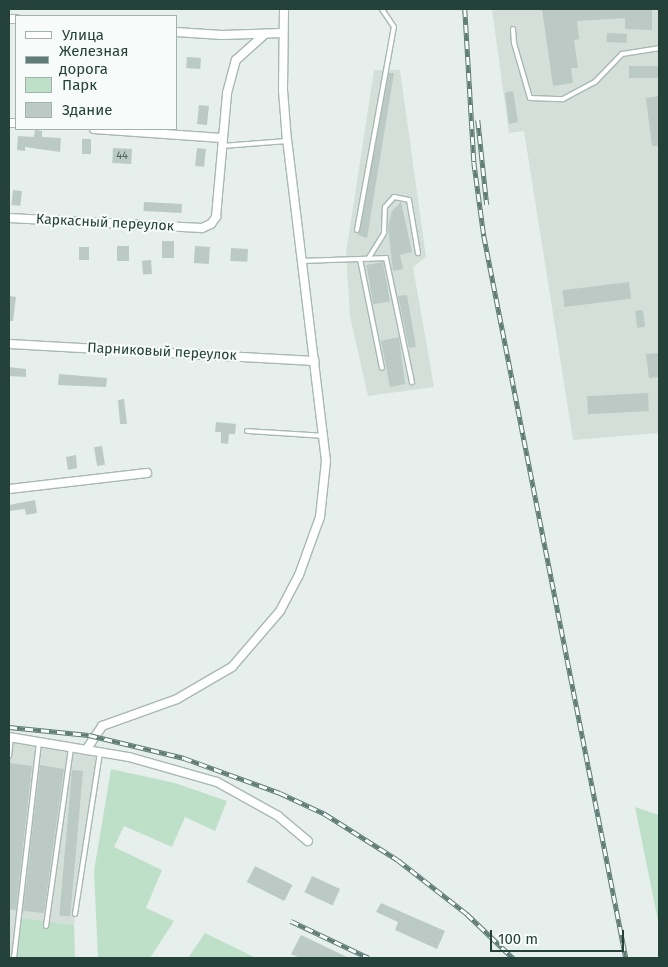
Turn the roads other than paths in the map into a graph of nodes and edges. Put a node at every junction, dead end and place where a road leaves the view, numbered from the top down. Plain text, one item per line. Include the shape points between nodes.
1 (284, 9) edge
2 (382, 9) edge
3 (513, 29) dead end
4 (178, 32) edge
5 (283, 33) junction
6 (265, 34) junction
7 (659, 48) edge
8 (108, 130) edge
9 (222, 138) junction
10 (287, 141) junction
11 (222, 146) junction
12 (9, 218) edge
13 (357, 230) dead end
14 (418, 253) dead end
15 (360, 259) junction
16 (368, 259) junction
17 (303, 261) junction
18 (9, 344) edge
19 (315, 361) junction
20 (382, 368) dead end
21 (412, 382) dead end
22 (247, 431) dead end
23 (324, 436) junction
24 (147, 473) dead end
25 (9, 489) edge
26 (10, 737) edge
27 (39, 742) junction
28 (71, 747) junction
29 (86, 750) junction
30 (100, 752) junction
31 (9, 756) edge
32 (308, 841) dead end
33 (75, 914) dead end
34 (46, 926) dead end
35 (14, 958) edge

1 - 5 street
2 - 13 lane via 394,27
3 - 7 lane via 530,98 563,99 595,82 622,54
4 - 6 street
5 - 6 street
5 - 10 street
6 - 9 street via 236,60 227,93
8 - 9 street
9 - 11 street
10 - 11 lane
10 - 17 street
11 - 12 street, Каркасный переулок via 216,217 202,228
14 - 16 lane via 409,200 394,197 385,207 384,234
15 - 16 lane
15 - 17 lane
15 - 20 lane
16 - 21 lane via 386,258
17 - 19 street
18 - 19 street, Парниковый переулок
19 - 23 street
22 - 23 lane
23 - 29 street via 326,488 320,517 299,575 280,610 257,641 232,667 206,685 102,726
24 - 25 street
26 - 27 street
26 - 31 lane
27 - 28 street
27 - 35 lane
28 - 29 street
28 - 34 lane
29 - 30 street
30 - 32 street via 174,768 217,782 278,816
30 - 33 lane

